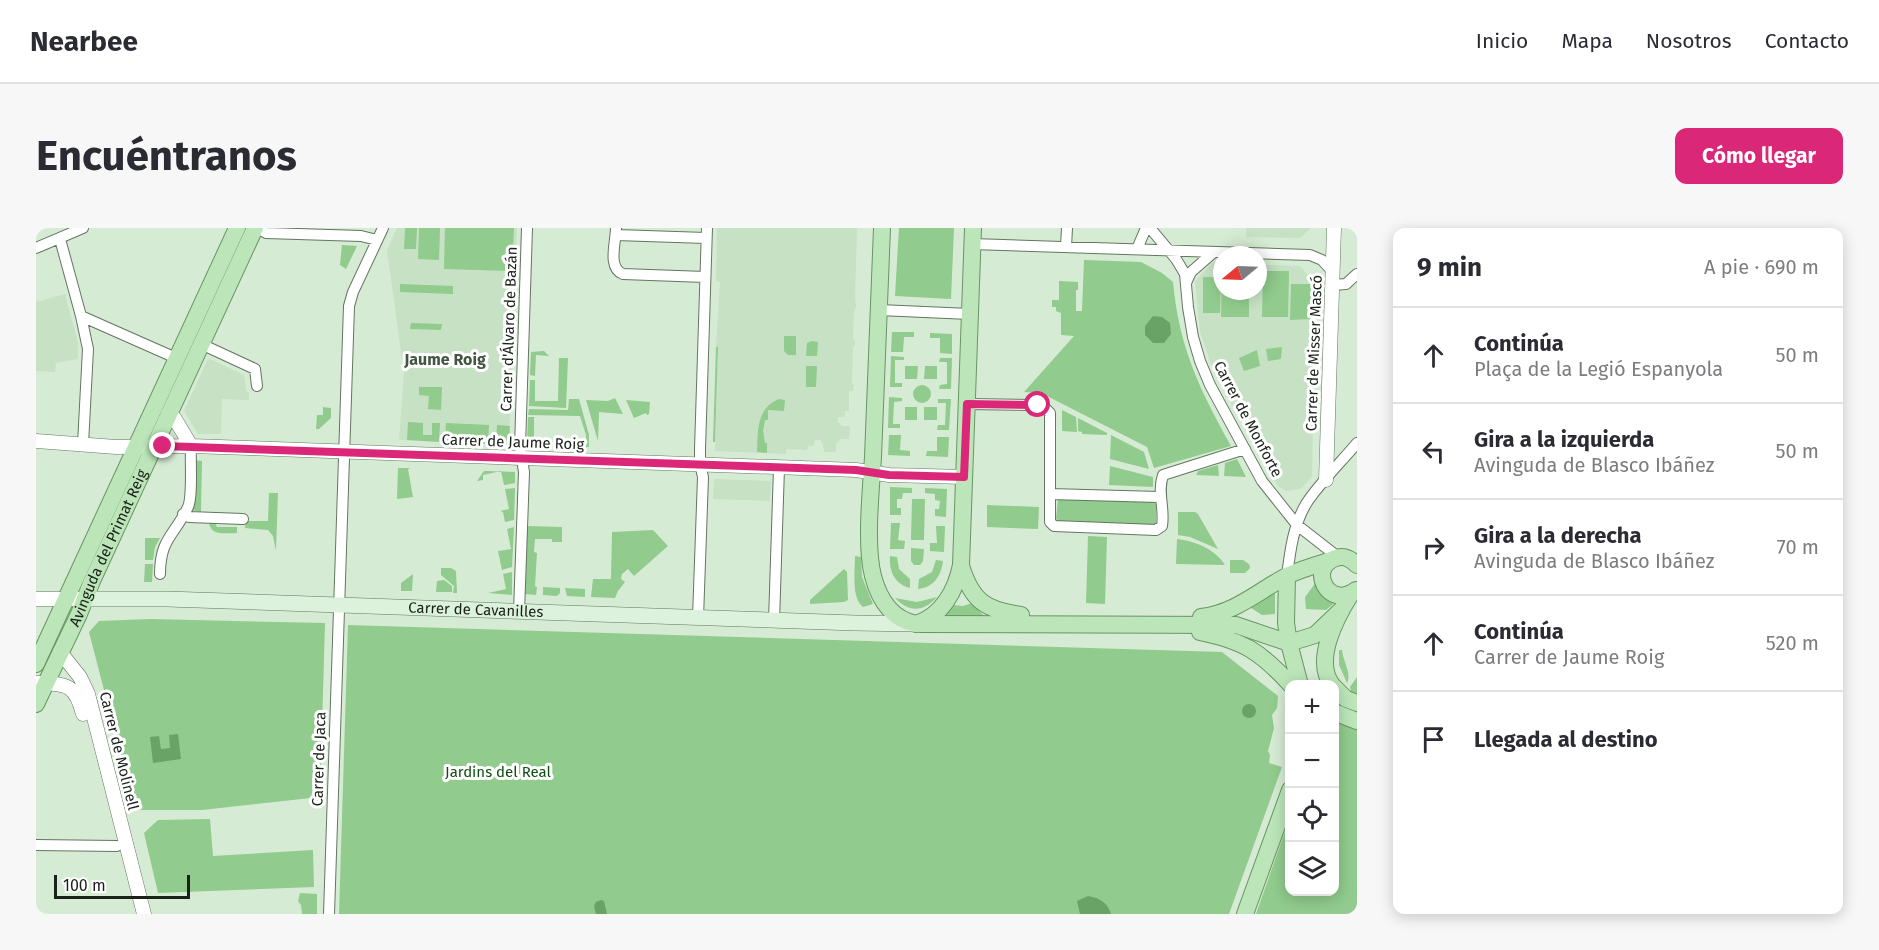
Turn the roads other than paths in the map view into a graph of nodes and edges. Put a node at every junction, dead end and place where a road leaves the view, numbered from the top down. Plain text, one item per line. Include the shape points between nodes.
1 (237, 228) edge
2 (256, 228) edge
3 (383, 228) edge
4 (527, 228) edge
5 (882, 228) edge
6 (1066, 228) edge
7 (1146, 228) edge
8 (1150, 228) edge
9 (1335, 228) edge
10 (79, 229) edge
11 (616, 231) edge
12 (707, 233) edge
13 (972, 236) edge
14 (60, 239) junction
15 (377, 240) junction
16 (1066, 247) junction
17 (36, 248) edge
18 (1137, 249) junction
19 (1168, 250) junction
20 (1213, 252) edge
21 (1213, 253) edge
22 (1267, 254) edge
23 (1357, 274) edge
24 (705, 277) junction
25 (1333, 278) junction
26 (1186, 283) junction
27 (879, 310) junction
28 (970, 314) junction
29 (81, 316) junction
30 (201, 344) junction
31 (176, 358) junction
32 (257, 386) dead end
33 (967, 404) junction
34 (168, 414) junction
35 (36, 441) edge
36 (1357, 443) edge
37 (83, 444) junction
38 (136, 446) junction
39 (154, 446) junction
40 (191, 446) junction
41 (1245, 449) junction
42 (344, 452) junction
43 (522, 458) junction
44 (700, 464) junction
45 (779, 468) junction
46 (872, 472) junction
47 (964, 477) junction
48 (1326, 480) junction
49 (1050, 494) junction
50 (1159, 497) junction
51 (183, 514) junction
52 (243, 519) dead end
53 (1297, 525) junction
54 (1345, 558) edge
55 (961, 565) junction
56 (160, 574) dead end
57 (1287, 576) junction
58 (1354, 591) edge
59 (36, 599) edge
60 (84, 599) junction
61 (65, 600) junction
62 (339, 605) junction
63 (519, 612) junction
64 (1339, 612) junction
65 (698, 618) junction
66 (774, 621) junction
67 (1072, 623) junction
68 (1158, 623) junction
69 (916, 624) junction
70 (1289, 643) junction
71 (60, 652) junction
72 (36, 664) edge
73 (1297, 680) edge
74 (1298, 680) edge
75 (41, 683) edge
76 (1342, 693) edge
77 (36, 704) edge
78 (1339, 714) edge
79 (1357, 721) edge
80 (1285, 804) edge
81 (36, 844) edge
82 (120, 846) junction
83 (134, 914) edge
84 (144, 914) edge
85 (329, 914) edge
86 (1245, 914) edge

1 - 31 main road, Avinguda del Primat Reig
2 - 15 street
2 - 30 main road, Avinguda del Primat Reig
3 - 15 street, Carrer de Jaca
4 - 43 street, Carrer d'Álvaro de Bazán
5 - 27 main road
6 - 16 street
7 - 18 street
8 - 19 street, Carrer de Monforte
9 - 25 street, Carrer de Misser Mascó
10 - 14 street
11 - 12 street
11 - 24 street via 614,264 618,273
12 - 24 street
13 - 16 street
13 - 28 main road
14 - 17 street
14 - 29 street
15 - 42 street, Carrer de Jaca via 349,306
16 - 18 street
18 - 19 street
19 - 20 street
19 - 26 street, Carrer de Monforte via 1185,274
21 - 26 street via 1191,272
22 - 25 street via 1310,255 1322,260
23 - 25 street via 1346,284
24 - 44 street
25 - 48 street, Carrer de Misser Mascó
26 - 41 street, Carrer de Monforte via 1200,361
27 - 28 street
27 - 46 main road
28 - 33 main road
29 - 31 street
29 - 37 street via 88,349
30 - 32 street via 255,369
30 - 34 main road, Avinguda del Primat Reig
31 - 34 main road via 178,374 166,403
31 - 38 main road, Avinguda del Primat Reig
33 - 47 main road
33 - 49 street via 1038,405 1047,409 1052,417
34 - 39 main road, Avinguda del Primat Reig
34 - 40 street
35 - 37 street, Carrer de Jaume Roig
36 - 48 street
37 - 38 street, Carrer de Jaume Roig
38 - 39 street, Carrer de Jaume Roig
38 - 61 main road, Avinguda del Primat Reig
39 - 40 street, Carrer de Jaume Roig
39 - 60 main road, Avinguda del Primat Reig
40 - 42 street, Carrer de Jaume Roig
40 - 51 street via 189,503
41 - 50 street via 1167,473 1162,478
41 - 53 street, Carrer de Monforte via 1262,481
42 - 43 street, Carrer de Jaume Roig
42 - 62 street, Carrer de Jaca
43 - 44 street, Carrer de Jaume Roig
43 - 63 street, Carrer d'Álvaro de Bazán
44 - 45 street, Carrer de Jaume Roig
44 - 65 street via 703,477
45 - 46 street, Carrer de Jaume Roig
45 - 66 street
46 - 47 street, Carrer de Jaume Roig
46 - 69 main road via 873,575 891,611
47 - 55 main road
48 - 53 street via 1306,504
49 - 50 street
49 - 50 street via 1050,522 1054,526 1144,530 1162,526
51 - 52 street
51 - 56 street via 161,552
53 - 54 street, Carrer de Monforte
53 - 57 street
54 - 57 main road
54 - 58 main road via 1323,571 1322,576 1325,587 1334,595 1345,596
55 - 67 main road via 969,587 980,602 993,610
55 - 69 main road via 948,598 931,617
57 - 68 main road via 1238,606 1215,615
57 - 70 main road
58 - 64 main road
59 - 61 street, Carrer de Cavanilles
60 - 61 street, Carrer de Cavanilles
60 - 62 main road, Carrer de Cavanilles
60 - 71 main road, Avinguda del Primat Reig
61 - 72 main road, Avinguda del Primat Reig
62 - 63 main road, Carrer de Cavanilles
62 - 85 street, Carrer de Jaca
63 - 65 main road, Carrer de Cavanilles
64 - 70 main road via 1315,635
64 - 76 main road via 1324,664 1329,682
65 - 66 main road, Carrer de Cavanilles
66 - 69 main road, Carrer de Cavanilles
67 - 68 main road
67 - 69 main road
68 - 70 main road via 1236,625
68 - 73 main road via 1240,643
70 - 74 main road
71 - 75 main road, Avinguda del Primat Reig
71 - 82 street, Carrer de Molinell via 88,694
75 - 77 main road, Avinguda del Primat Reig
75 - 82 street, Carrer de Molinell via 68,686 80,698
78 - 79 main road
80 - 86 main road
81 - 82 street
82 - 83 street, Carrer de Molinell
82 - 84 street, Carrer de Molinell

